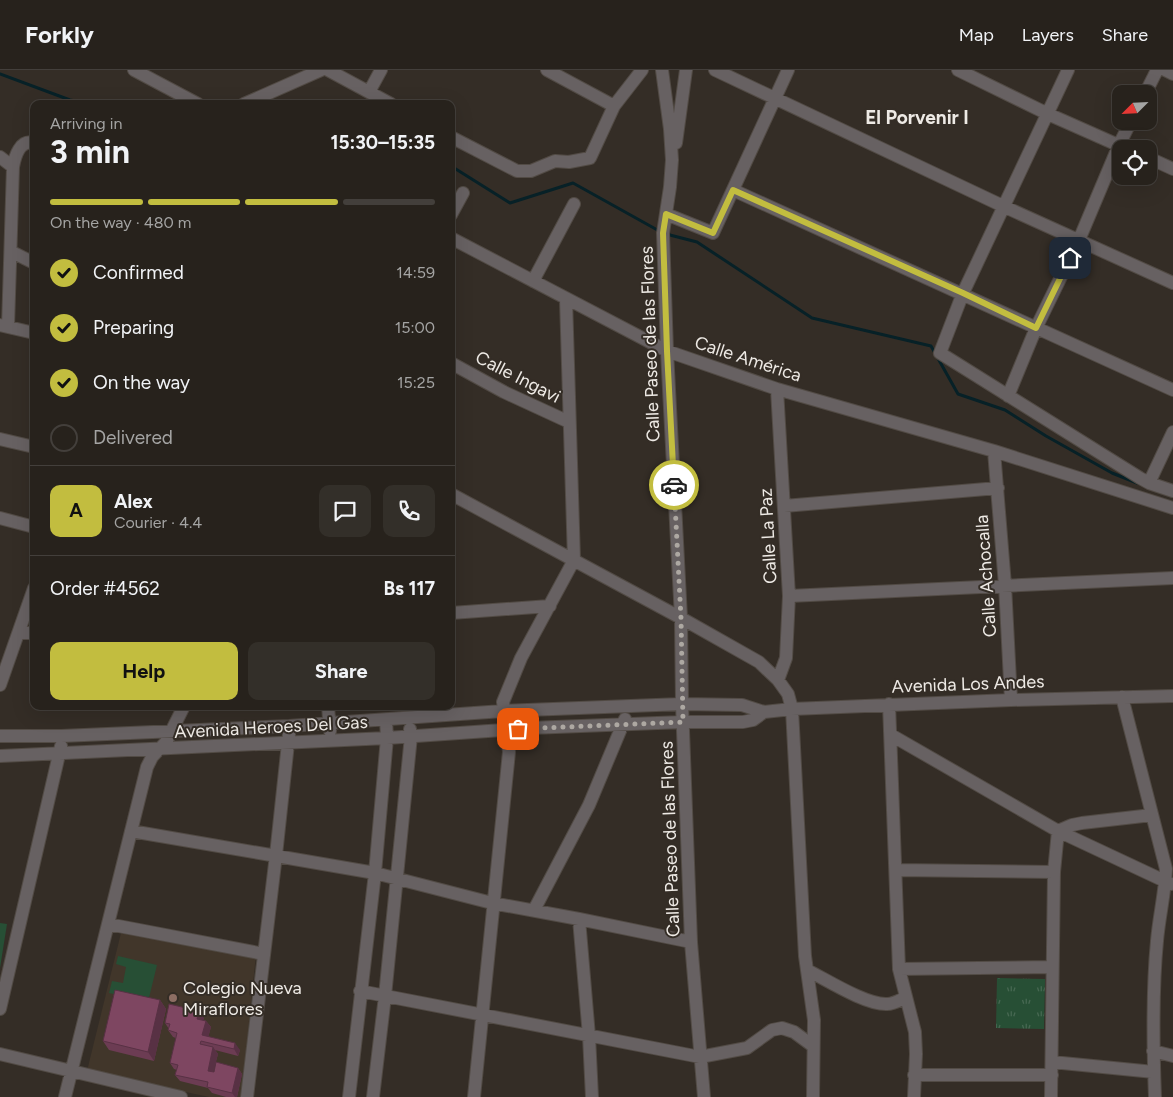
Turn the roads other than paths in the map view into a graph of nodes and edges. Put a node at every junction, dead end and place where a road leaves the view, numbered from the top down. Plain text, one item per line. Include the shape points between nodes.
1 (134, 70) edge
2 (321, 70) edge
3 (328, 70) edge
4 (382, 70) edge
5 (547, 70) edge
6 (642, 70) edge
7 (662, 70) edge
8 (686, 70) edge
9 (715, 70) edge
10 (788, 70) edge
11 (958, 70) edge
12 (1068, 70) edge
13 (1157, 70) edge
14 (1165, 70) edge
15 (976, 74) edge
16 (1173, 74) edge
17 (1150, 85) edge
18 (369, 92) junction
19 (774, 98) junction
20 (190, 100) edge
21 (253, 100) edge
22 (384, 100) edge
23 (614, 106) junction
24 (1048, 114) junction
25 (455, 139) edge
26 (30, 142) edge
27 (1112, 142) edge
28 (672, 155) junction
29 (0, 157) edge
30 (1157, 162) edge
31 (13, 167) junction
32 (1173, 169) edge
33 (1112, 170) edge
34 (733, 190) junction
35 (463, 193) dead end
36 (574, 204) dead end
37 (1005, 207) junction
38 (455, 208) edge
39 (666, 214) junction
40 (455, 240) edge
41 (1079, 240) junction
42 (12, 252) junction
43 (30, 261) edge
44 (533, 281) junction
45 (1173, 283) edge
46 (963, 293) junction
47 (566, 299) junction
48 (4, 320) edge
49 (1036, 328) junction
50 (30, 331) edge
51 (667, 351) junction
52 (455, 365) edge
53 (777, 389) junction
54 (1173, 390) edge
55 (1008, 396) junction
56 (568, 422) junction
57 (1173, 432) edge
58 (0, 439) edge
59 (30, 446) edge
60 (994, 450) junction
61 (1149, 484) junction
62 (998, 488) junction
63 (1173, 491) edge
64 (455, 496) edge
65 (784, 506) junction
66 (1173, 508) edge
67 (0, 518) edge
68 (30, 526) edge
69 (574, 560) junction
70 (1173, 578) edge
71 (1005, 585) junction
72 (788, 596) junction
73 (30, 600) edge
74 (550, 606) junction
75 (455, 613) edge
76 (681, 618) junction
77 (30, 632) edge
78 (19, 633) junction
79 (2, 671) edge
80 (778, 680) junction
81 (0, 685) edge
82 (1173, 696) edge
83 (1122, 697) junction
84 (1011, 700) junction
85 (682, 704) junction
86 (889, 704) junction
87 (628, 707) junction
88 (792, 709) junction
89 (182, 710) edge
90 (328, 710) edge
91 (503, 712) junction
92 (764, 712) junction
93 (408, 718) junction
94 (386, 720) junction
95 (683, 722) junction
96 (330, 724) junction
97 (623, 724) junction
98 (289, 726) junction
99 (506, 730) junction
100 (172, 731) junction
101 (892, 735) junction
102 (0, 736) edge
103 (61, 736) junction
104 (411, 736) junction
105 (387, 738) junction
106 (330, 741) junction
107 (288, 743) junction
108 (159, 750) junction
109 (60, 754) junction
110 (0, 756) edge
111 (1152, 815) junction
112 (131, 831) junction
113 (1058, 831) junction
114 (276, 855) junction
115 (896, 870) junction
116 (1054, 872) junction
117 (375, 873) junction
118 (397, 878) junction
119 (1169, 884) edge
120 (492, 903) junction
121 (534, 910) junction
122 (579, 919) junction
123 (108, 924) junction
124 (691, 942) junction
125 (264, 954) junction
126 (1052, 967) junction
127 (899, 969) junction
128 (807, 970) junction
129 (360, 991) junction
130 (385, 996) junction
131 (906, 998) junction
132 (0, 1010) edge
133 (484, 1014) junction
134 (589, 1036) junction
135 (813, 1046) junction
136 (1154, 1051) junction
137 (0, 1054) edge
138 (700, 1056) junction
139 (1173, 1056) edge
140 (1052, 1069) junction
141 (72, 1070) junction
142 (1154, 1072) junction
143 (914, 1075) junction
144 (65, 1097) edge
145 (181, 1097) edge
146 (247, 1097) edge
147 (349, 1097) edge
148 (373, 1097) edge
149 (474, 1097) edge
150 (592, 1097) edge
151 (704, 1097) edge
152 (812, 1097) edge
153 (914, 1097) edge
154 (1051, 1097) edge
155 (1155, 1097) edge

1 - 20 street
2 - 21 street
3 - 18 street
4 - 18 street
5 - 23 street
6 - 23 street
7 - 28 street, Calle Paseo de las Flores
8 - 28 street
9 - 19 street
10 - 19 street
11 - 15 street
12 - 24 street
13 - 17 street
14 - 16 street
15 - 24 street
18 - 22 street
19 - 34 street
19 - 37 street
23 - 25 street via 590,158 554,161 531,170 517,171
24 - 27 street
24 - 37 street
26 - 31 street via 21,146
28 - 39 street, Calle Paseo de las Flores
29 - 31 street
30 - 32 street
31 - 42 street
33 - 41 street
34 - 39 street via 713,233
34 - 46 street
35 - 38 street
36 - 44 street
37 - 41 street
37 - 46 street
39 - 51 street, Calle Paseo de las Flores via 663,233
40 - 44 street, Calle América
41 - 45 street
41 - 49 street
42 - 43 street
42 - 48 street
44 - 47 street, Calle América
46 - 49 street
46 - 55 street via 940,353
47 - 51 street, Calle América
47 - 56 street
48 - 50 street
49 - 54 street
49 - 55 street
51 - 53 street, Calle América
51 - 76 street, Calle Paseo de las Flores
52 - 56 street, Calle Ingavi
53 - 60 street, Calle América
53 - 65 street, Calle La Paz
55 - 61 street
56 - 69 street
57 - 61 street
58 - 59 street
60 - 62 street, Calle Achocalla
60 - 66 street, Calle América
61 - 63 street
62 - 65 street
62 - 71 street, Calle Achocalla
64 - 69 street
65 - 72 street, Calle La Paz
67 - 68 street
69 - 74 street
69 - 76 street
70 - 71 street
71 - 72 street
71 - 84 street, Calle Achocalla
72 - 80 street, Calle La Paz via 786,658
73 - 78 street
74 - 75 street
74 - 91 street via 521,658 502,702
76 - 80 street via 759,662
76 - 85 street, Calle Paseo de las Flores
77 - 78 street
78 - 79 street
79 - 81 street
80 - 88 street via 788,694
82 - 83 street, Avenida Los Andes
83 - 84 street, Avenida Los Andes
83 - 111 street
84 - 86 street, Avenida Los Andes
85 - 87 street, Avenida Heroes Del Gas
85 - 92 street, Avenida Heroes Del Gas via 742,705
85 - 95 street, Calle Paseo de las Flores
86 - 88 street, Avenida Los Andes
86 - 101 street
87 - 91 street, Avenida Heroes Del Gas
87 - 97 street
88 - 92 street, Avenida Los Andes
88 - 128 street
89 - 100 street
90 - 96 street
91 - 93 street, Avenida Heroes Del Gas
91 - 99 street
92 - 95 street, Avenida Heroes Del Gas via 743,722
93 - 94 street, Avenida Heroes Del Gas
93 - 104 street
94 - 96 street, Avenida Heroes Del Gas
94 - 105 street
95 - 97 street, Avenida Heroes Del Gas
95 - 124 street, Calle Paseo de las Flores
96 - 98 street, Avenida Heroes Del Gas
96 - 106 street
97 - 99 street, Avenida Heroes Del Gas
97 - 121 street via 589,805
98 - 100 street, Avenida Heroes Del Gas
98 - 107 street
99 - 104 street, Avenida Heroes Del Gas
99 - 120 street via 509,752
100 - 103 street, Avenida Heroes Del Gas
100 - 108 street
101 - 113 street
101 - 115 street
102 - 103 street, Avenida Heroes Del Gas
103 - 109 street
104 - 105 street, Avenida Heroes Del Gas
104 - 118 street
105 - 106 street, Avenida Heroes Del Gas
105 - 117 street
106 - 107 street, Avenida Heroes Del Gas
107 - 108 street, Avenida Heroes Del Gas
107 - 114 street
108 - 109 street, Avenida Heroes Del Gas
108 - 112 street via 147,768
109 - 110 street, Avenida Heroes Del Gas
109 - 132 street
111 - 113 street via 1082,823
111 - 119 street
112 - 114 street
112 - 123 street
113 - 116 street
113 - 119 street
114 - 117 street
114 - 125 street
115 - 116 street
115 - 127 street
116 - 126 street
117 - 118 street
117 - 129 street
118 - 120 street
118 - 130 street
119 - 136 street via 1157,940
120 - 121 street
120 - 133 street
121 - 122 street
122 - 124 street
122 - 134 street
123 - 125 street
123 - 141 street
124 - 138 street, Calle Paseo de las Flores
125 - 146 street
126 - 127 street
126 - 140 street
127 - 131 street
128 - 131 street via 870,1002 885,1004
128 - 135 street via 814,1020
129 - 130 street
129 - 147 street
130 - 133 street
130 - 148 street
131 - 143 street via 914,1032
133 - 134 street
133 - 149 street
134 - 138 street
134 - 150 street
135 - 138 street via 794,1032 782,1028 772,1030 747,1048
135 - 152 street
136 - 139 street
136 - 142 street
137 - 141 street
138 - 151 street, Calle Paseo de las Flores
140 - 142 street
140 - 143 street
140 - 154 street
141 - 144 street
141 - 145 street
142 - 155 street
143 - 153 street

